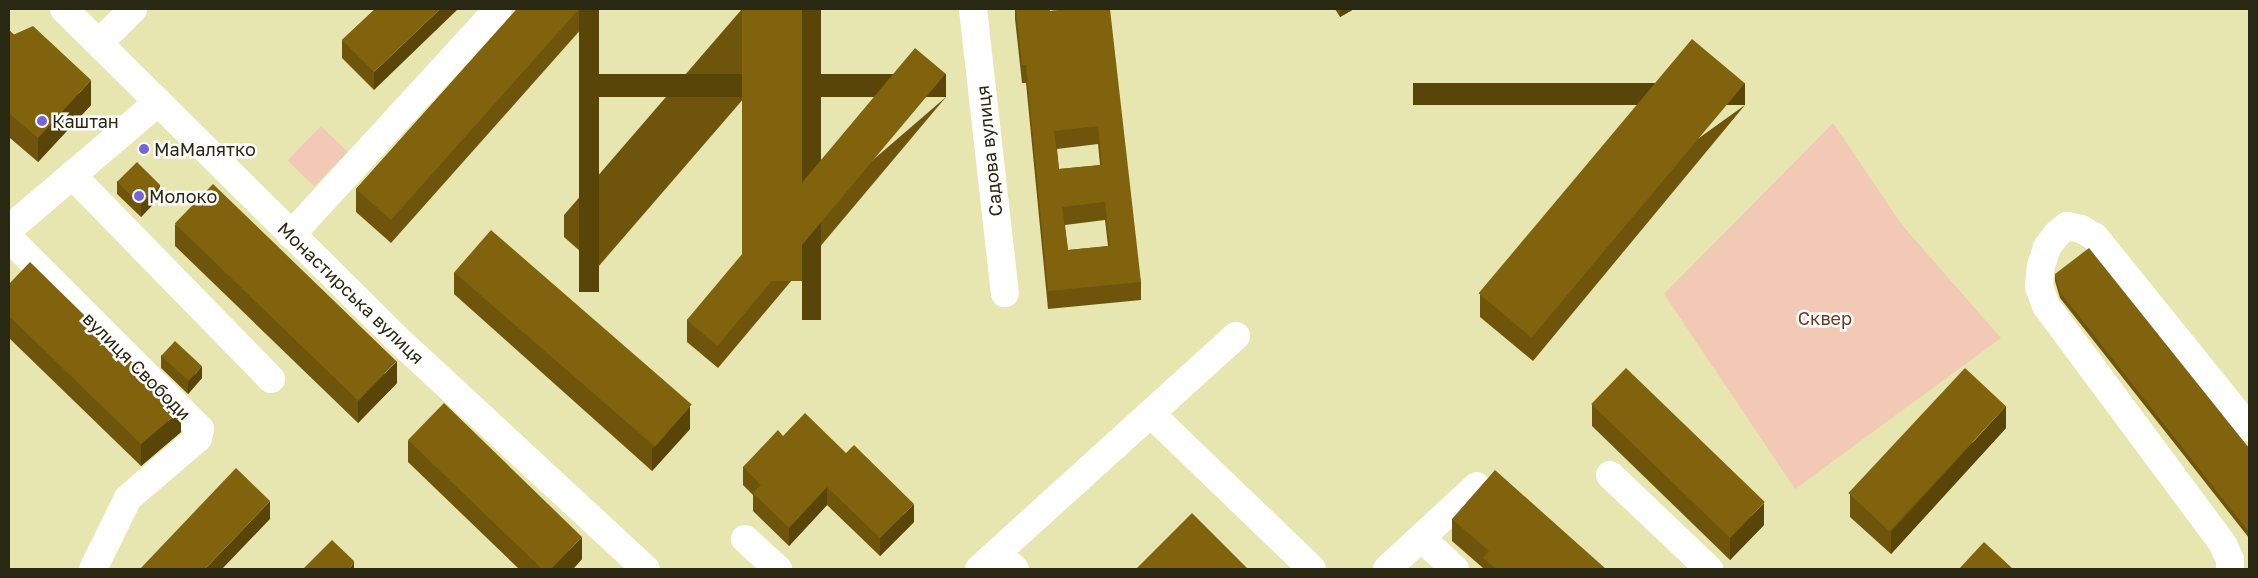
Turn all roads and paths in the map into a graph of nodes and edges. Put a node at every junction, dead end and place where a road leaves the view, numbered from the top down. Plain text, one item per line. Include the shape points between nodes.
1 (64, 9) edge
2 (133, 9) edge
3 (498, 9) edge
4 (973, 9) edge
5 (100, 42) junction
6 (158, 102) junction
7 (72, 175) junction
8 (9, 228) edge
9 (291, 235) junction
10 (9, 238) edge
11 (1005, 294) dead end
12 (1236, 336) dead end
13 (271, 379) dead end
14 (1152, 415) junction
15 (2249, 428) edge
16 (1610, 475) dead end
17 (1477, 486) dead end
18 (1421, 538) junction
19 (745, 539) dead end
20 (997, 564) edge
21 (93, 569) edge
22 (646, 569) edge
23 (778, 569) edge
24 (1312, 569) edge
25 (1387, 569) edge
26 (1455, 569) edge
27 (1709, 569) edge
28 (2230, 569) edge

1 - 5 street, Монастирська вулиця
2 - 5 street
3 - 9 street
4 - 11 street, Садова вулиця
5 - 6 street, Монастирська вулиця
6 - 7 street
6 - 9 street, Монастирська вулиця
7 - 8 street
7 - 13 street
9 - 22 street, Монастирська вулиця via 394,336
10 - 21 street, вулиця Свободи via 200,429 198,438 128,498
12 - 14 street
14 - 20 street
14 - 24 street
15 - 28 street via 2095,237 2067,226 2057,234 2047,247 2041,266 2039,287 2046,306 2223,544
16 - 27 street
17 - 18 street
18 - 25 street
18 - 26 street
19 - 23 street

